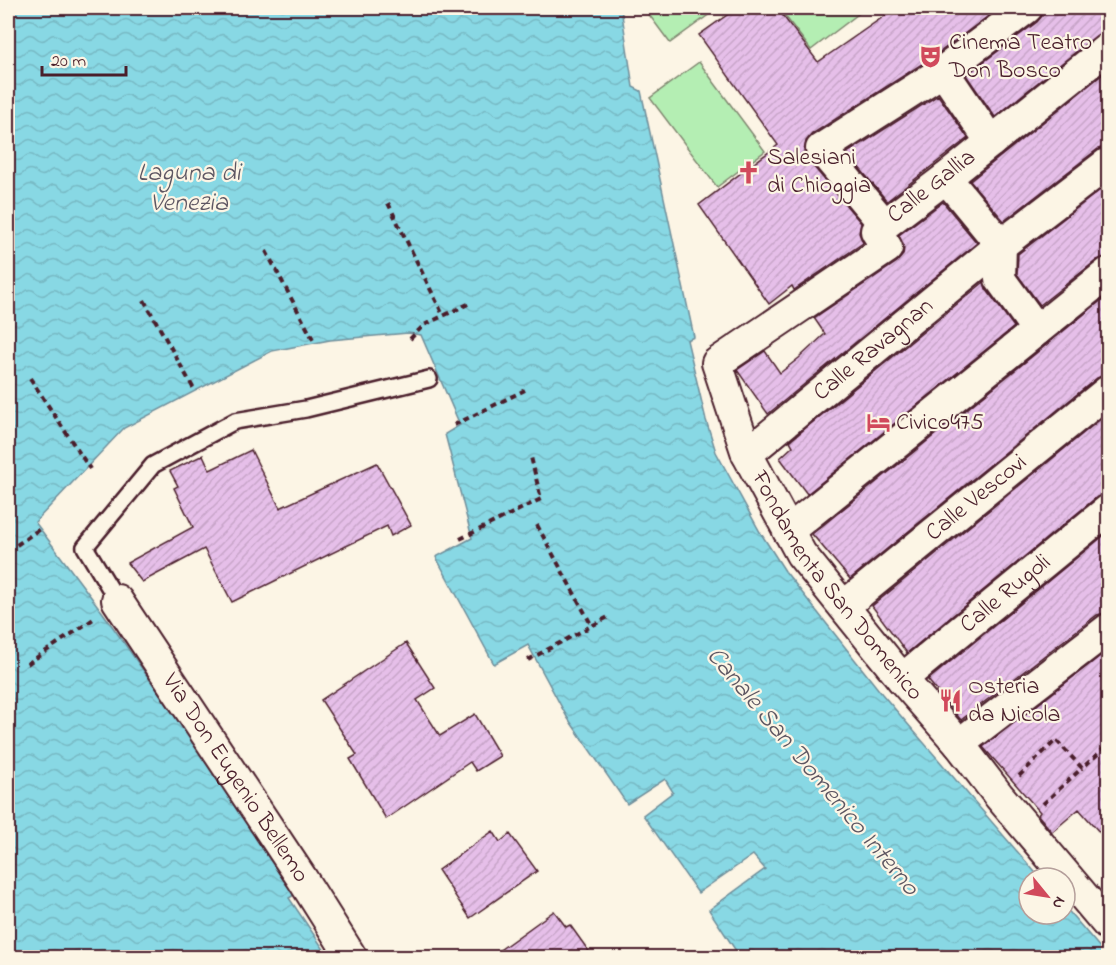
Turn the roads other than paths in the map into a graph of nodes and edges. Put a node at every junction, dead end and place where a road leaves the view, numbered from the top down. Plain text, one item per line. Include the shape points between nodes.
1 (1027, 8) edge
2 (1108, 48) edge
3 (943, 71) junction
4 (991, 142) junction
5 (1108, 163) edge
6 (946, 178) junction
7 (884, 224) junction
8 (1000, 245) junction
9 (1108, 273) edge
10 (1037, 330) junction
11 (717, 363) joint
12 (429, 380) dead end
13 (1108, 391) edge
14 (747, 454) junction
15 (1108, 510) edge
16 (788, 531) junction
17 (110, 606) joint
18 (844, 606) junction
19 (1108, 629) edge
20 (902, 680) junction
21 (959, 744) junction
22 (1108, 925) edge
23 (352, 957) edge

1 - 3 street
2 - 4 street, Calle Gallia
3 - 4 street
3 - 7 street via 821,149
4 - 6 street, Calle Gallia
5 - 8 street, Calle Ravagnan
6 - 7 street, Calle Gallia
6 - 8 street
7 - 11 street, Calle Gallia via 876,231 887,248
8 - 10 street via 1000,279
8 - 14 street, Calle Ravagnan
9 - 10 street
10 - 16 street
11 - 14 street, Fondamenta San Domenico
12 - 17 lane via 235,421 153,465 85,547
13 - 18 street, Calle Vescovi
14 - 16 street, Fondamenta San Domenico
15 - 20 street, Calle Rugoli
16 - 18 street, Fondamenta San Domenico via 801,554
17 - 23 street, Via Don Eugenio Bellemo via 301,877
18 - 20 street, Fondamenta San Domenico
19 - 21 street
20 - 21 street, Fondamenta San Domenico
21 - 22 street, Fondamenta San Domenico

